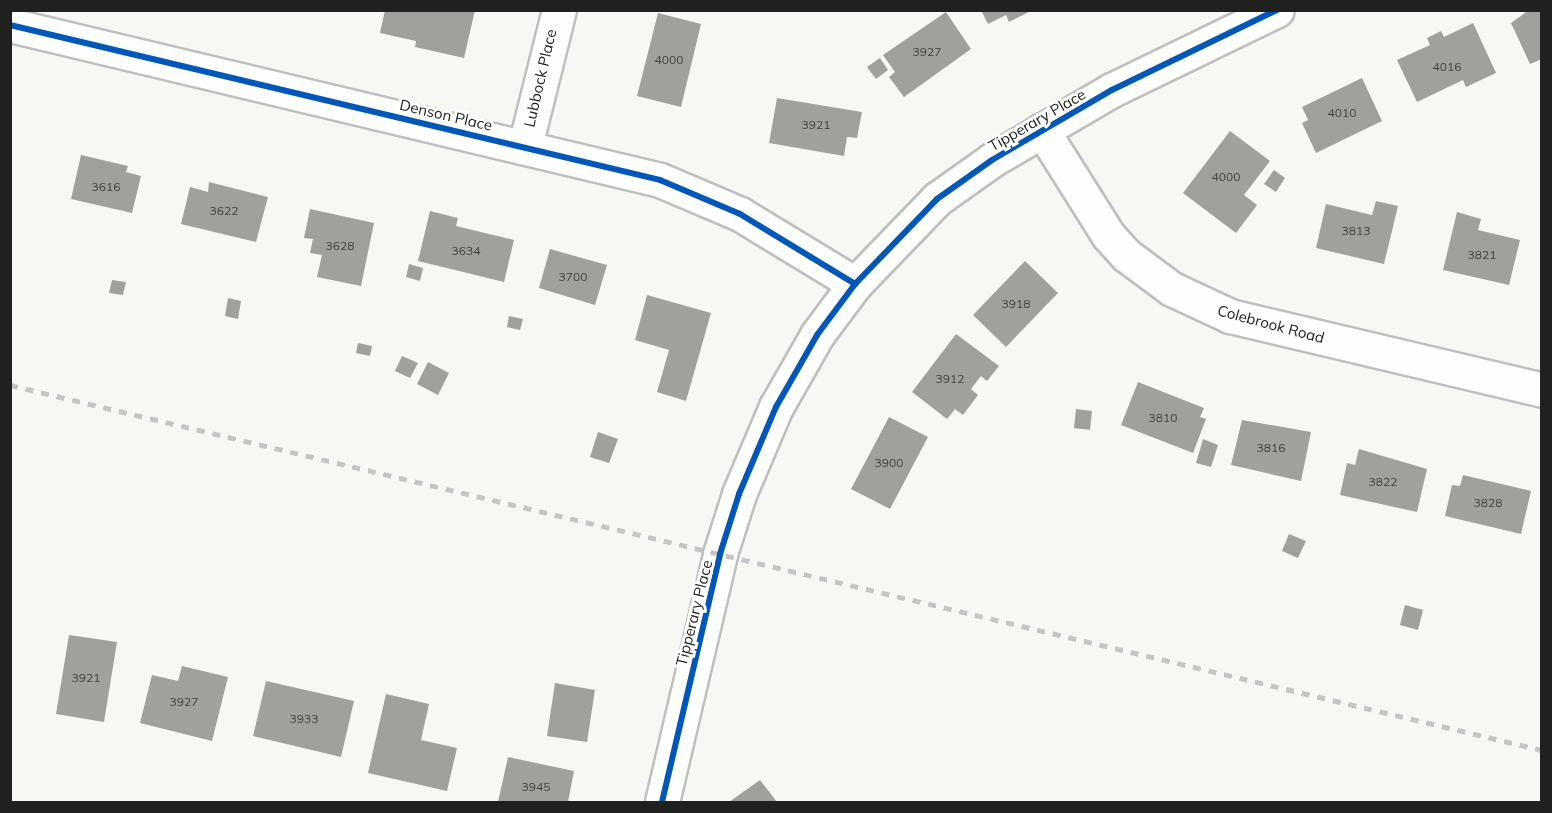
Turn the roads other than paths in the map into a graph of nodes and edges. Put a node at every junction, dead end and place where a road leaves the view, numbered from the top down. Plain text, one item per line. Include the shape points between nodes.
1 (559, 10) edge
2 (1277, 10) edge
3 (10, 25) edge
4 (1042, 130) junction
5 (525, 146) junction
6 (855, 284) junction
7 (1542, 390) edge
8 (662, 802) edge

1 - 5 street, Lubbock Place
2 - 4 street, Tipperary Place via 1112,90
3 - 5 street, Denson Place
4 - 6 street, Tipperary Place via 937,199
4 - 7 street, Colebrook Road via 1108,236 1126,255 1172,289 1230,316
5 - 6 street, Denson Place via 660,180 708,198
6 - 8 street, Tipperary Place via 817,335 776,407 739,494 720,554

